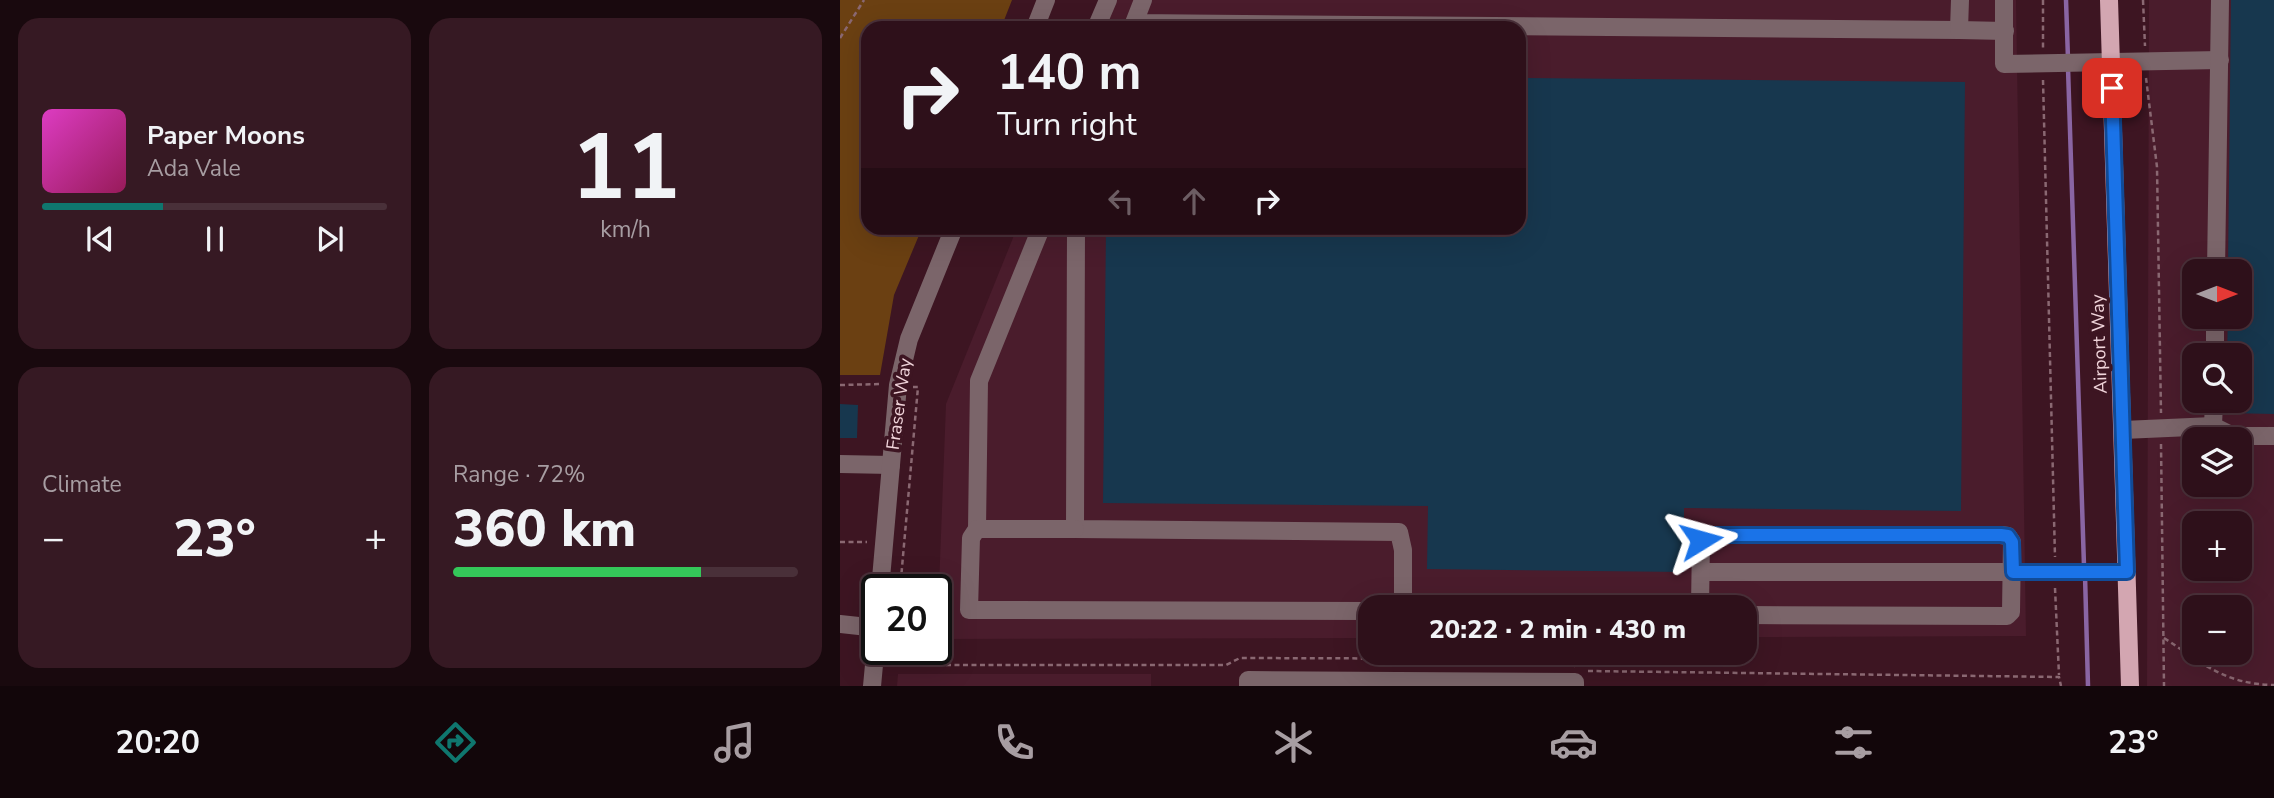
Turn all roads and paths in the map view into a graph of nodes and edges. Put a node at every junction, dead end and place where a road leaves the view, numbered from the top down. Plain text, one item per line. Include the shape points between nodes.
1 (864, 0) edge
2 (1046, 0) edge
3 (1108, 0) edge
4 (1143, 0) edge
5 (1960, 0) edge
6 (2004, 0) edge
7 (2043, 0) edge
8 (2109, 0) edge
9 (2143, 0) edge
10 (2220, 0) edge
11 (1038, 21) edge
12 (1099, 21) edge
13 (1135, 21) edge
14 (1526, 26) edge
15 (1959, 30) junction
16 (2005, 31) junction
17 (840, 38) edge
18 (2043, 40) dead end
19 (2145, 43) dead end
20 (2220, 60) junction
21 (2112, 62) junction
22 (2146, 84) dead end
23 (2043, 85) dead end
24 (951, 235) edge
25 (1038, 235) edge
26 (1076, 235) edge
27 (2216, 259) edge
28 (883, 384) dead end
29 (840, 385) edge
30 (918, 387) dead end
31 (2161, 402) dead end
32 (2214, 413) edge
33 (2213, 426) junction
34 (2123, 430) junction
35 (2274, 436) edge
36 (2161, 456) dead end
37 (840, 464) edge
38 (891, 465) junction
39 (977, 529) junction
40 (1075, 529) junction
41 (884, 541) junction
42 (840, 542) edge
43 (2055, 562) dead end
44 (1701, 572) junction
45 (2013, 572) junction
46 (2127, 572) junction
47 (881, 574) edge
48 (901, 574) edge
49 (2055, 591) dead end
50 (1403, 595) edge
51 (1700, 595) edge
52 (1358, 611) edge
53 (1757, 615) edge
54 (840, 624) edge
55 (861, 626) edge
56 (2163, 638) junction
57 (875, 665) edge
58 (2059, 677) dead end
59 (1248, 683) edge
60 (1409, 683) edge
61 (1575, 684) edge
62 (2274, 685) edge
63 (873, 686) edge
64 (2130, 686) edge
65 (2164, 686) edge

1 - 17 path
2 - 11 street
3 - 12 street
4 - 13 street
5 - 15 street
6 - 16 street
7 - 18 path
8 - 21 main road, Airport Way
9 - 19 path
10 - 20 street
14 - 15 street
15 - 16 street
16 - 21 street via 2004,64
20 - 21 street
20 - 27 street
21 - 34 main road, Airport Way
22 - 31 path via 2157,167
23 - 43 path
24 - 38 street, Fraser Way via 902,363
25 - 39 street via 979,380
26 - 40 street
28 - 29 path
30 - 48 path
32 - 33 street
33 - 34 street
33 - 35 street via 2233,436
34 - 46 main road, Airport Way
36 - 56 path
37 - 38 street
38 - 41 street, Fraser Way
39 - 40 street
39 - 52 street via 971,538 969,610
40 - 50 street via 1399,532
41 - 42 path
41 - 47 street, Fraser Way
44 - 45 street
44 - 45 street via 1701,540 1706,535 1854,535 2008,536
44 - 51 street
45 - 46 street
45 - 53 street via 2007,617
46 - 64 main road, Airport Way
49 - 58 path
54 - 55 street
56 - 62 path via 2222,676
56 - 65 path
57 - 63 street
59 - 60 street
60 - 61 street

